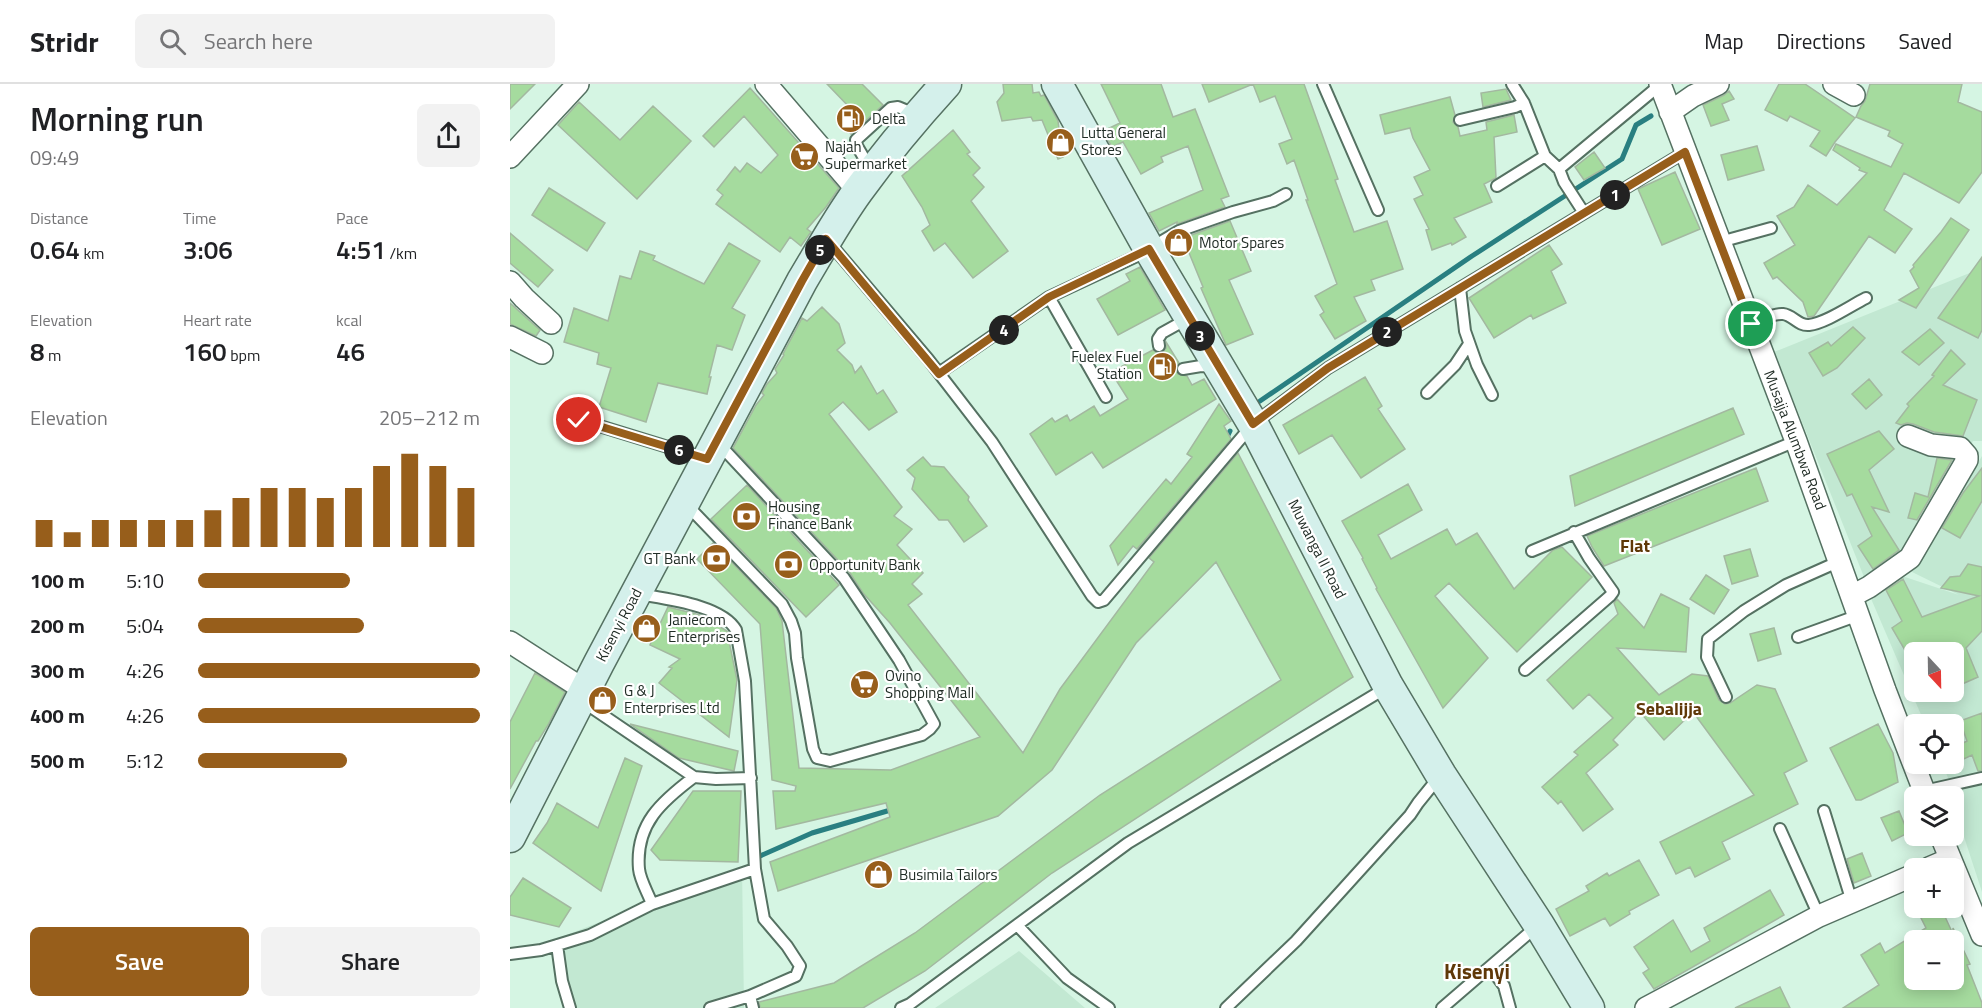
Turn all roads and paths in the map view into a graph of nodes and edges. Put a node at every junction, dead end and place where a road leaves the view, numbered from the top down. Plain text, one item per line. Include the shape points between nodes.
1 (578, 84) edge
2 (766, 84) edge
3 (946, 84) edge
4 (1057, 84) edge
5 (1323, 84) edge
6 (1512, 84) edge
7 (1718, 84) edge
8 (1834, 84) edge
9 (1660, 85) edge
10 (1854, 95) dead end
11 (1524, 103) junction
12 (1670, 112) junction
13 (1460, 120) dead end
14 (1685, 152) junction
15 (1545, 156) junction
16 (510, 157) edge
17 (1559, 169) junction
18 (865, 182) junction
19 (1497, 186) dead end
20 (1286, 194) dead end
21 (1581, 208) junction
22 (1378, 210) dead end
23 (1771, 228) dead end
24 (826, 239) junction
25 (1720, 242) junction
26 (1149, 249) junction
27 (510, 282) edge
28 (1460, 288) junction
29 (1049, 297) junction
30 (1866, 298) dead end
31 (1190, 318) junction
32 (551, 323) dead end
33 (1751, 324) junction
34 (510, 337) edge
35 (1469, 344) junction
36 (1159, 346) dead end
37 (542, 353) dead end
38 (1219, 367) junction
39 (1183, 369) dead end
40 (939, 374) junction
41 (1427, 393) dead end
42 (1492, 395) dead end
43 (1106, 397) dead end
44 (579, 420) dead end
45 (1253, 424) junction
46 (1908, 436) dead end
47 (1796, 441) junction
48 (712, 450) junction
49 (684, 502) junction
50 (1574, 532) junction
51 (1532, 551) dead end
52 (1840, 561) junction
53 (636, 594) junction
54 (1855, 605) junction
55 (1798, 637) dead end
56 (510, 642) edge
57 (1525, 670) dead end
58 (1388, 686) junction
59 (583, 695) junction
60 (1726, 697) dead end
61 (1441, 775) junction
62 (694, 777) junction
63 (752, 778) junction
64 (1982, 778) edge
65 (1922, 786) edge
66 (1954, 786) edge
67 (1824, 811) dead end
68 (1780, 830) dead end
69 (510, 837) edge
70 (755, 869) junction
71 (1904, 879) edge
72 (1964, 893) edge
73 (1852, 902) junction
74 (652, 904) junction
75 (1819, 916) junction
76 (1017, 925) junction
77 (1539, 925) junction
78 (1982, 935) edge
79 (557, 945) junction
80 (510, 954) edge
81 (1490, 967) junction
82 (750, 996) junction
83 (570, 1008) edge
84 (710, 1008) edge
85 (753, 1008) edge
86 (901, 1008) edge
87 (1109, 1008) edge
88 (1226, 1008) edge
89 (1442, 1008) edge
90 (1509, 1008) edge
91 (1589, 1008) edge
92 (1646, 1008) edge

1 - 16 street
2 - 18 street
3 - 18 street, Kisenyi Road
4 - 26 street, Muwanga II Road
5 - 22 lane
6 - 11 lane
7 - 12 street
8 - 10 street
9 - 12 street, Musajja Alumbwa Road
9 - 17 lane
11 - 13 lane
11 - 15 lane
12 - 14 street, Musajja Alumbwa Road
14 - 21 lane
14 - 25 street, Musajja Alumbwa Road
15 - 17 lane
15 - 19 lane
17 - 21 lane
18 - 24 street, Kisenyi Road
20 - 26 lane via 1179,231
21 - 28 lane
23 - 25 lane
24 - 40 lane
24 - 48 street, Kisenyi Road
25 - 33 street, Musajja Alumbwa Road
26 - 29 lane
26 - 31 street, Muwanga II Road
27 - 32 street
28 - 35 lane
28 - 45 lane via 1328,368
29 - 40 lane
29 - 43 lane
30 - 33 lane via 1809,325 1784,314
31 - 36 lane via 1162,333
31 - 38 street, Muwanga II Road
33 - 47 street, Musajja Alumbwa Road
34 - 37 street
35 - 41 lane via 1455,365
35 - 42 lane
38 - 39 lane
38 - 45 street, Muwanga II Road
40 - 45 lane via 992,442 1098,602 1104,600
44 - 48 lane
45 - 58 street, Muwanga II Road
46 - 54 street via 1930,445 1960,448 1967,460 1910,558 1869,587
47 - 50 lane
47 - 52 street, Musajja Alumbwa Road
48 - 49 street, Kisenyi Road
48 - 49 lane via 844,578 899,660 934,724 930,729 922,735 830,761 817,758 792,621 782,604
49 - 53 street, Kisenyi Road
50 - 51 lane
50 - 57 lane via 1613,592
52 - 54 street, Musajja Alumbwa Road
52 - 60 lane via 1786,585 1744,610 1708,639 1707,657
53 - 59 street, Kisenyi Road
53 - 63 lane via 690,603 732,623 745,681
54 - 55 lane
54 - 65 street, Musajja Alumbwa Road
56 - 59 street
58 - 61 street, Muwanga II Road
58 - 76 lane via 1128,843
59 - 62 lane
59 - 69 street, Kisenyi Road
61 - 77 street, Muwanga II Road
61 - 88 lane via 1296,941
62 - 63 lane
62 - 74 lane via 667,797 648,821 640,844 639,870
63 - 70 lane
64 - 66 lane
67 - 73 lane
68 - 75 lane
70 - 74 lane
70 - 82 lane via 764,919 800,966 795,976
71 - 73 street
72 - 78 street
73 - 75 street
74 - 79 lane via 590,935
75 - 92 street
76 - 86 lane
76 - 87 lane via 1067,978
77 - 81 lane
77 - 91 street, Muwanga II Road
79 - 80 lane
79 - 83 lane
81 - 89 lane
81 - 90 lane via 1504,986
82 - 84 lane
82 - 85 lane

